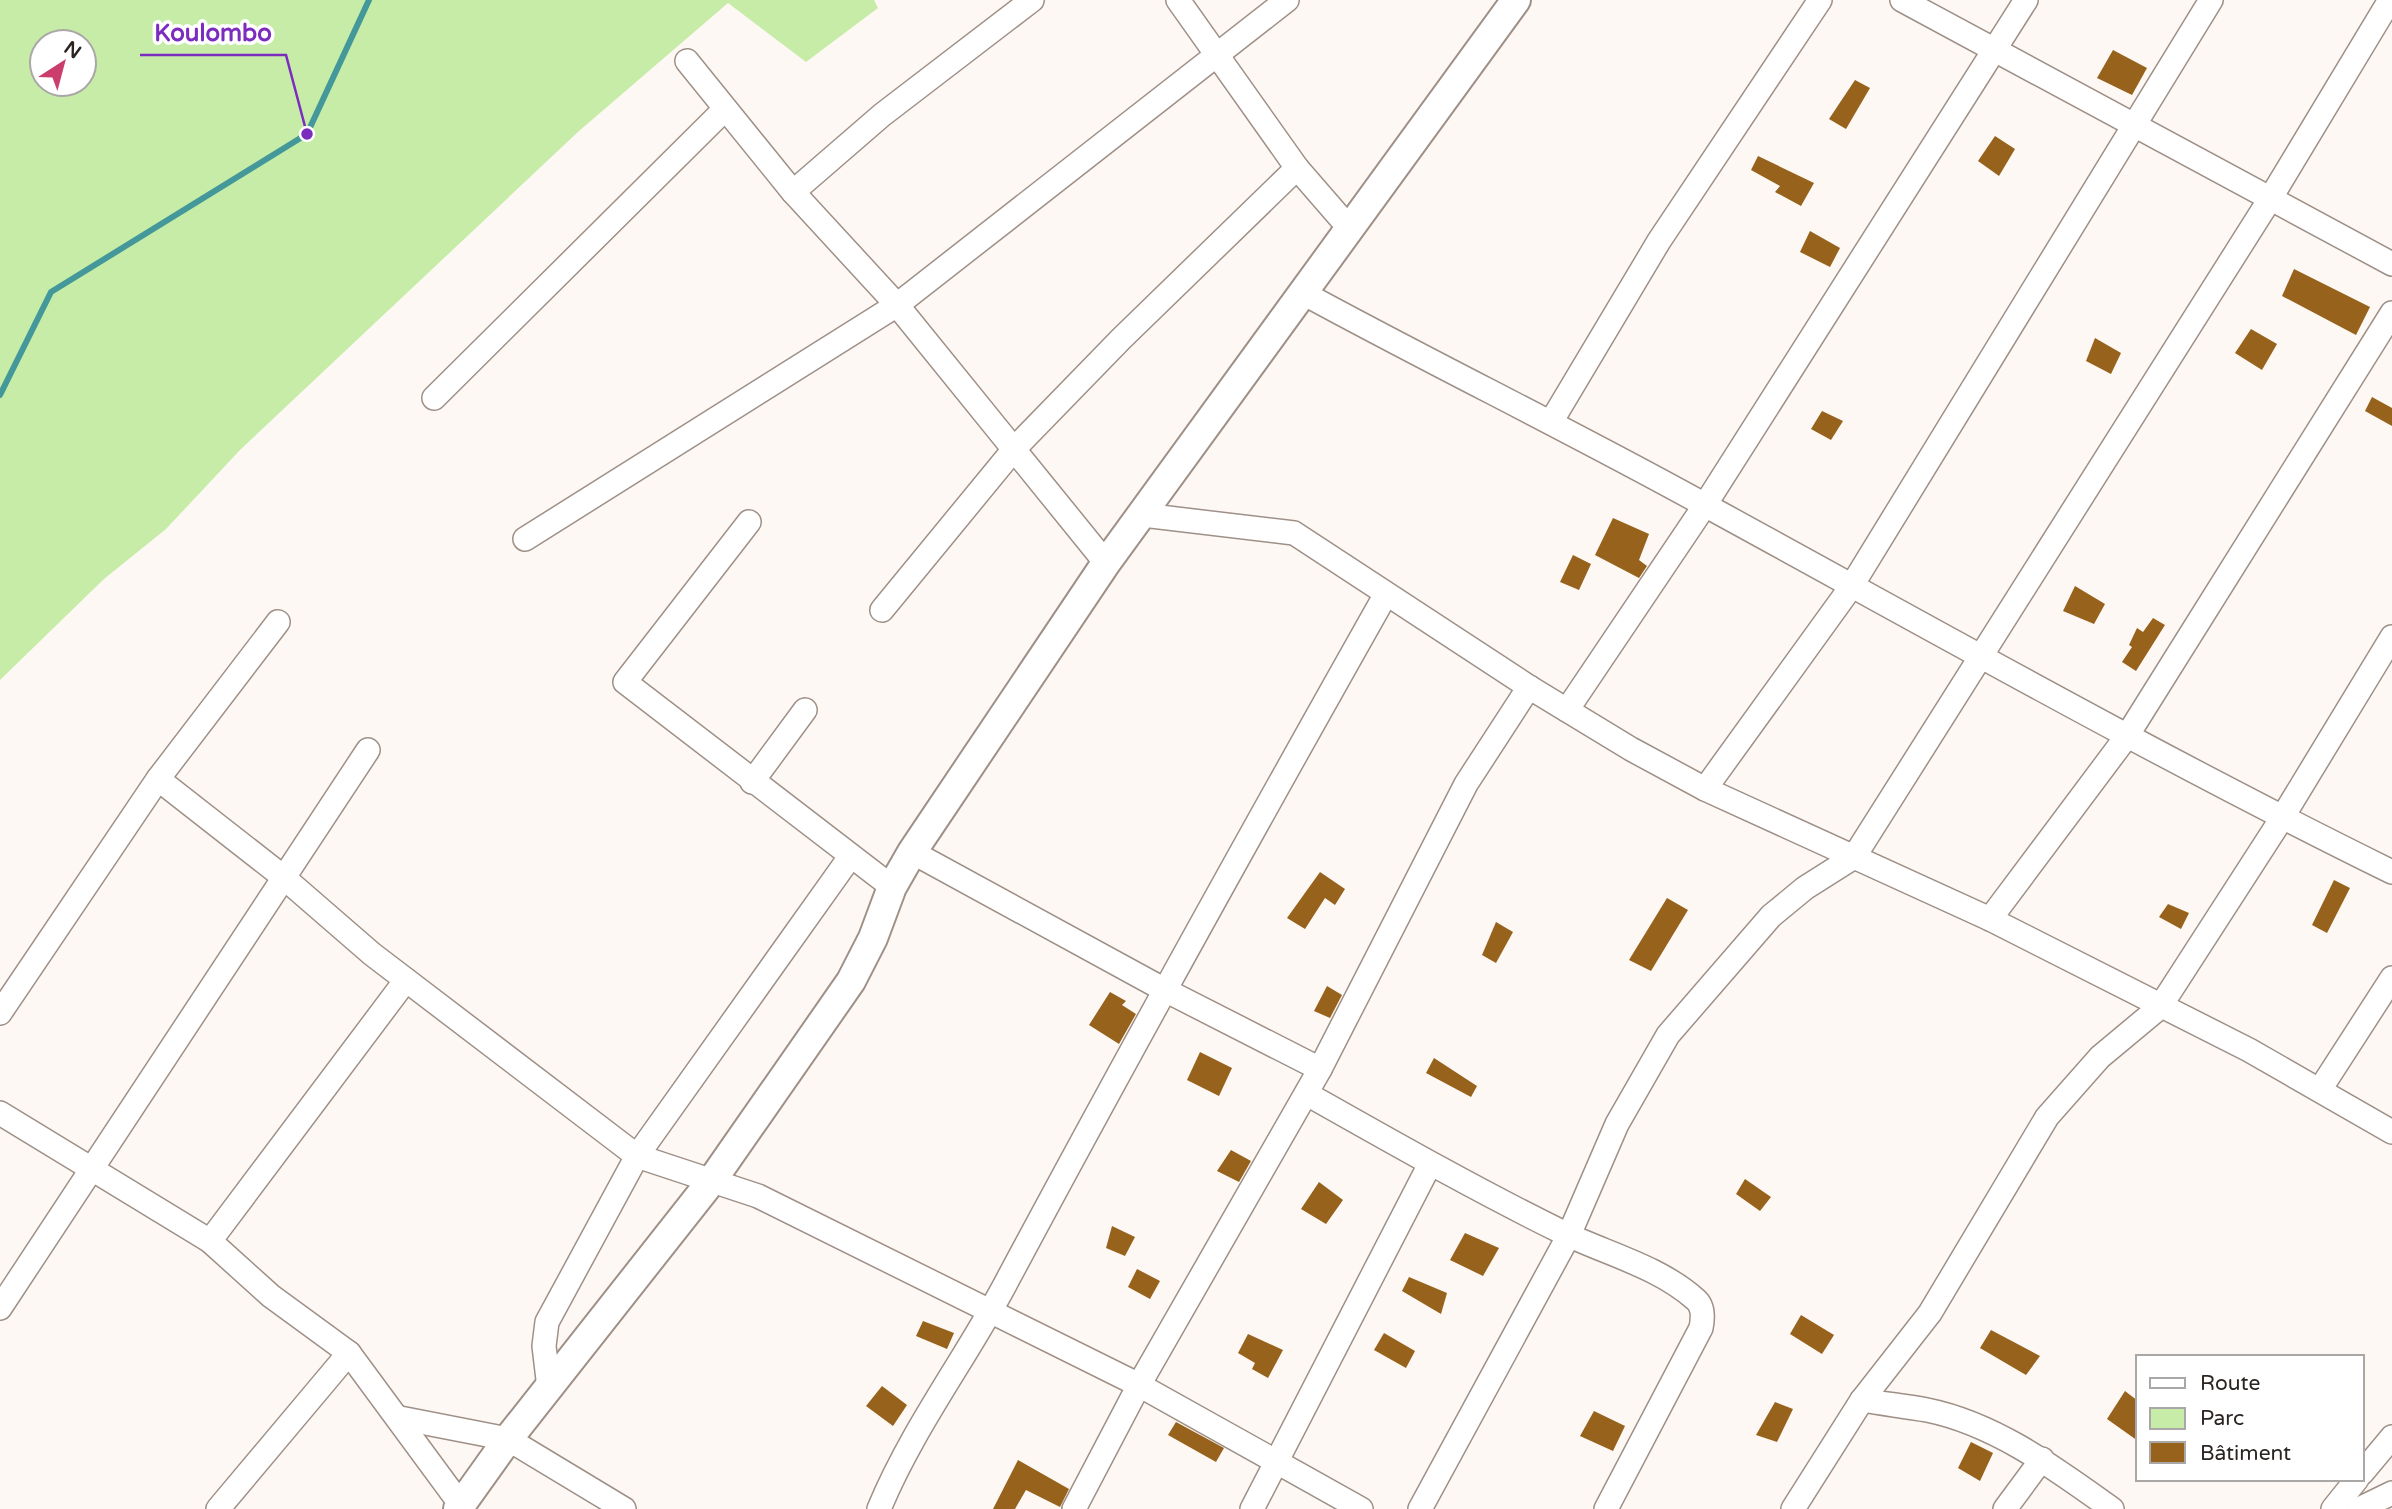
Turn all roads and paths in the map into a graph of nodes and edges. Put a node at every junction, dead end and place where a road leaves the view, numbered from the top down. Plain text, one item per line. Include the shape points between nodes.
1 (1032, 0) edge
2 (1178, 0) edge
3 (1287, 0) edge
4 (1516, 0) edge
5 (1820, 0) edge
6 (1902, 0) edge
7 (2026, 0) edge
8 (2211, 0) edge
9 (2390, 0) edge
10 (1994, 52) junction
11 (1218, 56) junction
12 (687, 61) dead end
13 (724, 110) junction
14 (2135, 127) junction
15 (1297, 168) junction
16 (793, 191) junction
17 (2270, 199) junction
18 (1350, 229) junction
19 (2392, 264) edge
20 (1303, 293) junction
21 (897, 305) junction
22 (2392, 313) edge
23 (434, 398) dead end
24 (1551, 422) junction
25 (1015, 448) junction
26 (1705, 505) junction
27 (1143, 515) junction
28 (749, 522) dead end
29 (525, 539) dead end
30 (1106, 563) junction
31 (1851, 587) junction
32 (1386, 594) junction
33 (883, 610) dead end
34 (278, 622) dead end
35 (2392, 637) edge
36 (1980, 658) junction
37 (1529, 687) junction
38 (805, 710) dead end
39 (1567, 710) junction
40 (2127, 736) junction
41 (368, 750) dead end
42 (158, 779) junction
43 (752, 782) junction
44 (1705, 789) junction
45 (2282, 818) junction
46 (912, 852) junction
47 (850, 857) junction
48 (1854, 858) junction
49 (2392, 872) edge
50 (282, 876) junction
51 (892, 887) junction
52 (1990, 919) junction
53 (2392, 978) edge
54 (406, 981) junction
55 (1163, 989) junction
56 (2160, 1007) junction
57 (0, 1013) edge
58 (1320, 1069) junction
59 (2321, 1088) junction
60 (1307, 1094) junction
61 (0, 1113) edge
62 (2392, 1132) edge
63 (638, 1156) junction
64 (1430, 1164) junction
65 (93, 1171) junction
66 (713, 1179) junction
67 (1569, 1235) junction
68 (210, 1241) junction
69 (0, 1308) edge
70 (992, 1310) junction
71 (349, 1353) junction
72 (1139, 1385) junction
73 (549, 1388) junction
74 (1862, 1401) junction
75 (400, 1418) junction
76 (2392, 1437) edge
77 (509, 1439) junction
78 (2042, 1459) junction
79 (1276, 1464) junction
80 (2364, 1471) edge
81 (2355, 1481) edge
82 (2392, 1493) edge
83 (460, 1507) edge
84 (218, 1509) edge
85 (624, 1509) edge
86 (879, 1509) edge
87 (1074, 1509) edge
88 (1252, 1509) edge
89 (1361, 1509) edge
90 (1420, 1509) edge
91 (1605, 1509) edge
92 (1793, 1509) edge
93 (2005, 1509) edge
94 (2112, 1509) edge
95 (2333, 1509) edge
96 (2359, 1509) edge

1 - 16 street via 892,107
2 - 11 street
3 - 11 street
4 - 18 street
5 - 24 street via 1659,241
6 - 10 street
7 - 10 street
8 - 14 street
9 - 17 street
10 - 14 street
10 - 26 street
11 - 15 street
11 - 21 street
12 - 13 street
13 - 16 street
13 - 23 street
14 - 17 street
14 - 31 street
15 - 18 street
15 - 25 street
16 - 21 street
17 - 19 street
17 - 36 street
18 - 20 street
20 - 24 street
20 - 27 street
21 - 25 street
21 - 29 street
22 - 40 street
24 - 26 street
25 - 30 street
25 - 33 street
26 - 31 street
26 - 39 street
27 - 30 street
27 - 32 street via 1289,531
28 - 43 street via 625,682
30 - 46 street
31 - 36 street
31 - 44 street
32 - 37 street
32 - 55 street
34 - 42 street
35 - 45 street
36 - 40 street
36 - 48 street
37 - 39 street
37 - 58 street via 1466,784
38 - 43 street
39 - 44 street
40 - 45 street
40 - 52 street
41 - 50 street
42 - 50 street
42 - 57 street
43 - 47 street
44 - 48 street
45 - 49 street
45 - 56 street
46 - 51 street
46 - 55 street
47 - 51 street
47 - 63 street
48 - 52 street
48 - 67 street via 1771,916 1668,1035 1617,1124
50 - 54 street
50 - 65 street
51 - 66 street via 851,981
52 - 56 street
53 - 59 street
54 - 63 street
54 - 68 street
55 - 58 street
55 - 70 street
56 - 59 street
56 - 74 street via 2100,1057 2047,1117 1930,1313
58 - 60 street
59 - 62 street
60 - 64 street
60 - 72 street
61 - 65 street
63 - 66 street
63 - 73 street via 547,1322 544,1346
64 - 67 street
64 - 79 street
65 - 68 street
65 - 69 street
66 - 70 street via 758,1196
66 - 73 street
67 - 90 street
67 - 91 street via 1654,1273 1696,1299 1703,1317
68 - 71 street via 271,1296
70 - 72 street
70 - 86 street via 895,1471
71 - 75 street
71 - 84 street
72 - 79 street
72 - 87 street
73 - 77 street
74 - 78 street via 1929,1410 1984,1429
74 - 92 street
75 - 77 street
75 - 83 street
76 - 80 street
77 - 83 street
77 - 85 street
78 - 93 street
78 - 94 street
79 - 88 street
79 - 89 street
81 - 95 street
82 - 96 street

